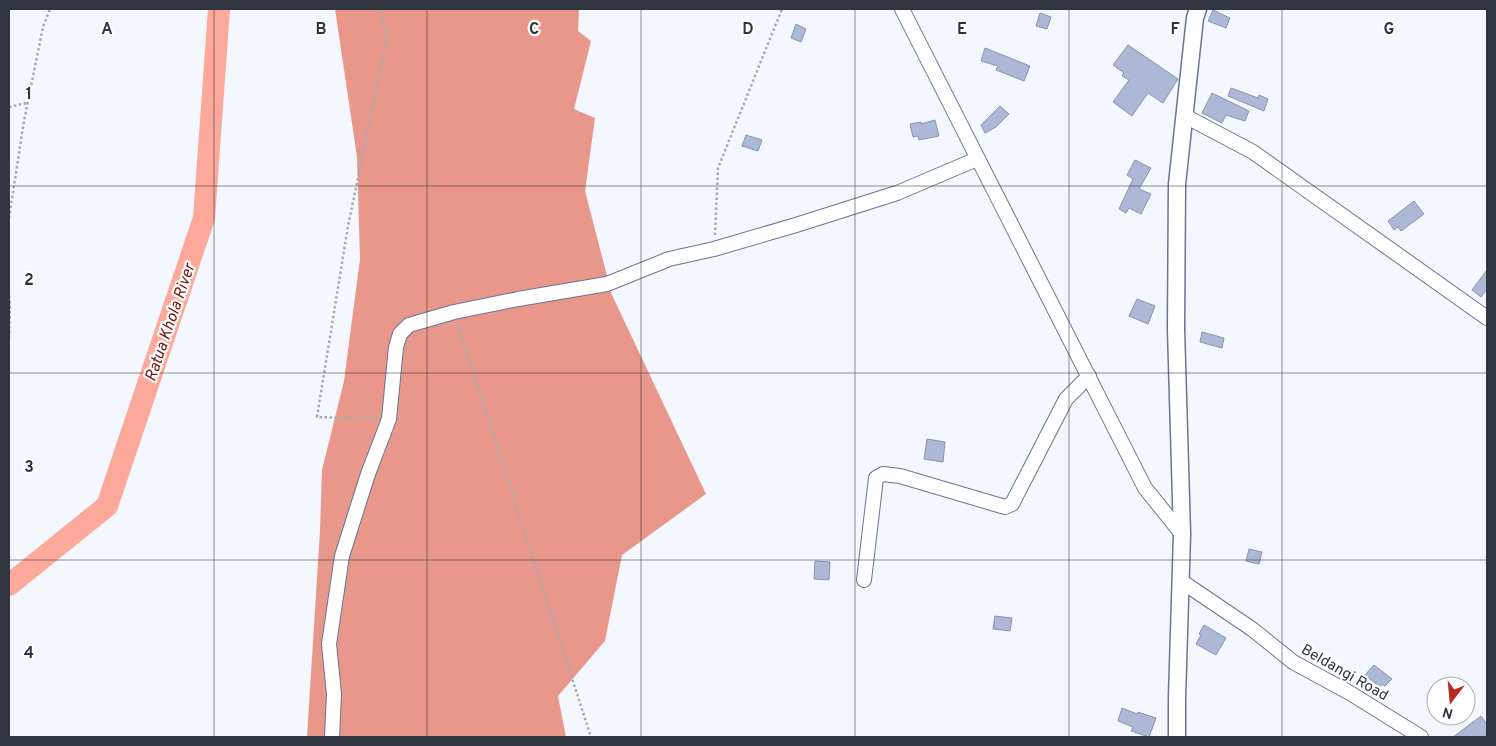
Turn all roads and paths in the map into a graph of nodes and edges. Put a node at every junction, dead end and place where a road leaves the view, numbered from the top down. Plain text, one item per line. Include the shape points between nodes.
1 (50, 9) edge
2 (380, 9) edge
3 (782, 9) edge
4 (902, 9) edge
5 (1198, 9) edge
6 (28, 103) junction
7 (9, 107) edge
8 (1186, 116) junction
9 (977, 159) junction
10 (9, 218) edge
11 (714, 249) junction
12 (9, 296) edge
13 (454, 312) junction
14 (1487, 318) edge
15 (9, 340) edge
16 (1089, 376) junction
17 (389, 419) junction
18 (1182, 534) junction
19 (864, 580) dead end
20 (1181, 581) junction
21 (332, 737) edge
22 (590, 737) edge
23 (1177, 737) edge
24 (1421, 737) edge

1 - 6 path via 43,27
2 - 17 path via 388,38 348,226 317,417
3 - 11 path via 718,168
4 - 9 street
5 - 8 street
6 - 7 path
6 - 10 path
8 - 14 street via 1252,152
8 - 18 street via 1177,184 1176,339
9 - 11 street via 897,193
9 - 16 street
11 - 13 street via 670,259 607,284
12 - 15 path
13 - 17 street via 410,326 400,334 393,367
13 - 22 path
16 - 18 street via 1145,488
16 - 19 street via 1066,399 1012,504 1005,507 900,476 883,474 876,478
17 - 21 street via 342,556 329,644 334,694
18 - 20 street
20 - 23 street
20 - 24 street, Beldangi Road via 1293,662

